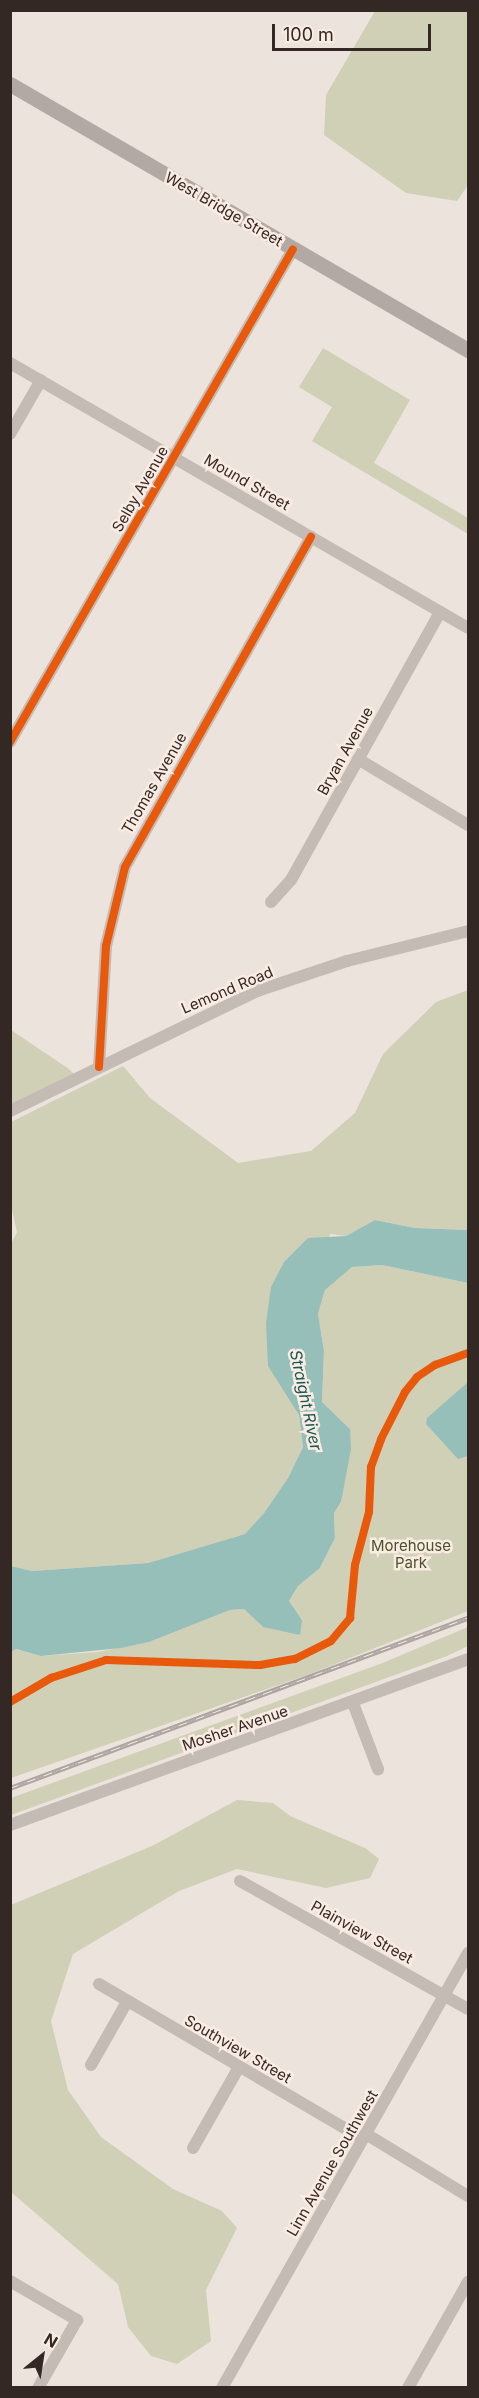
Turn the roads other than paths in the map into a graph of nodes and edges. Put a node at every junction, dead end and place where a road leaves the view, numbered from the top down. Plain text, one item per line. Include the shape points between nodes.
1 (10, 84) edge
2 (293, 249) junction
3 (468, 350) edge
4 (10, 363) edge
5 (41, 380) junction
6 (10, 434) edge
7 (174, 457) junction
8 (311, 537) junction
9 (440, 612) junction
10 (468, 628) edge
11 (10, 742) edge
12 (358, 759) junction
13 (468, 825) edge
14 (271, 902) dead end
15 (468, 931) edge
16 (99, 1067) junction
17 (10, 1112) edge
18 (468, 1659) edge
19 (353, 1703) junction
20 (378, 1768) dead end
21 (10, 1825) edge
22 (240, 1881) dead end
23 (468, 1953) edge
24 (99, 1984) dead end
25 (445, 1995) junction
26 (127, 2002) junction
27 (468, 2009) edge
28 (91, 2065) dead end
29 (239, 2067) junction
30 (364, 2137) junction
31 (192, 2148) dead end
32 (468, 2196) edge
33 (10, 2281) edge
34 (468, 2282) edge
35 (38, 2388) edge
36 (222, 2388) edge
37 (408, 2388) edge

1 - 2 main road, West Bridge Street
2 - 3 main road, West Bridge Street
2 - 7 street, Selby Avenue
4 - 5 street, Mound Street
5 - 6 street
5 - 7 street, Mound Street
7 - 8 street, Mound Street
7 - 11 street, Selby Avenue
8 - 9 street, Mound Street
8 - 16 street, Thomas Avenue via 124,867 106,946
9 - 10 street, Mound Street
9 - 12 street, Bryan Avenue
12 - 13 street
12 - 14 street, Bryan Avenue via 291,880
15 - 16 street, Lemond Road via 336,964 257,991
16 - 17 street, Lemond Road
18 - 19 street, Mosher Avenue
19 - 20 street
19 - 21 street, Mosher Avenue
22 - 25 street, Plainview Street
23 - 25 street, Linn Avenue Southwest
24 - 26 street, Southview Street
25 - 27 street, Plainview Street
25 - 30 street, Linn Avenue Southwest
26 - 28 street
26 - 29 street, Southview Street
29 - 30 street, Southview Street
29 - 31 street
30 - 32 street, Southview Street
30 - 36 street, Linn Avenue Southwest
33 - 35 street via 76,2320
34 - 37 street

